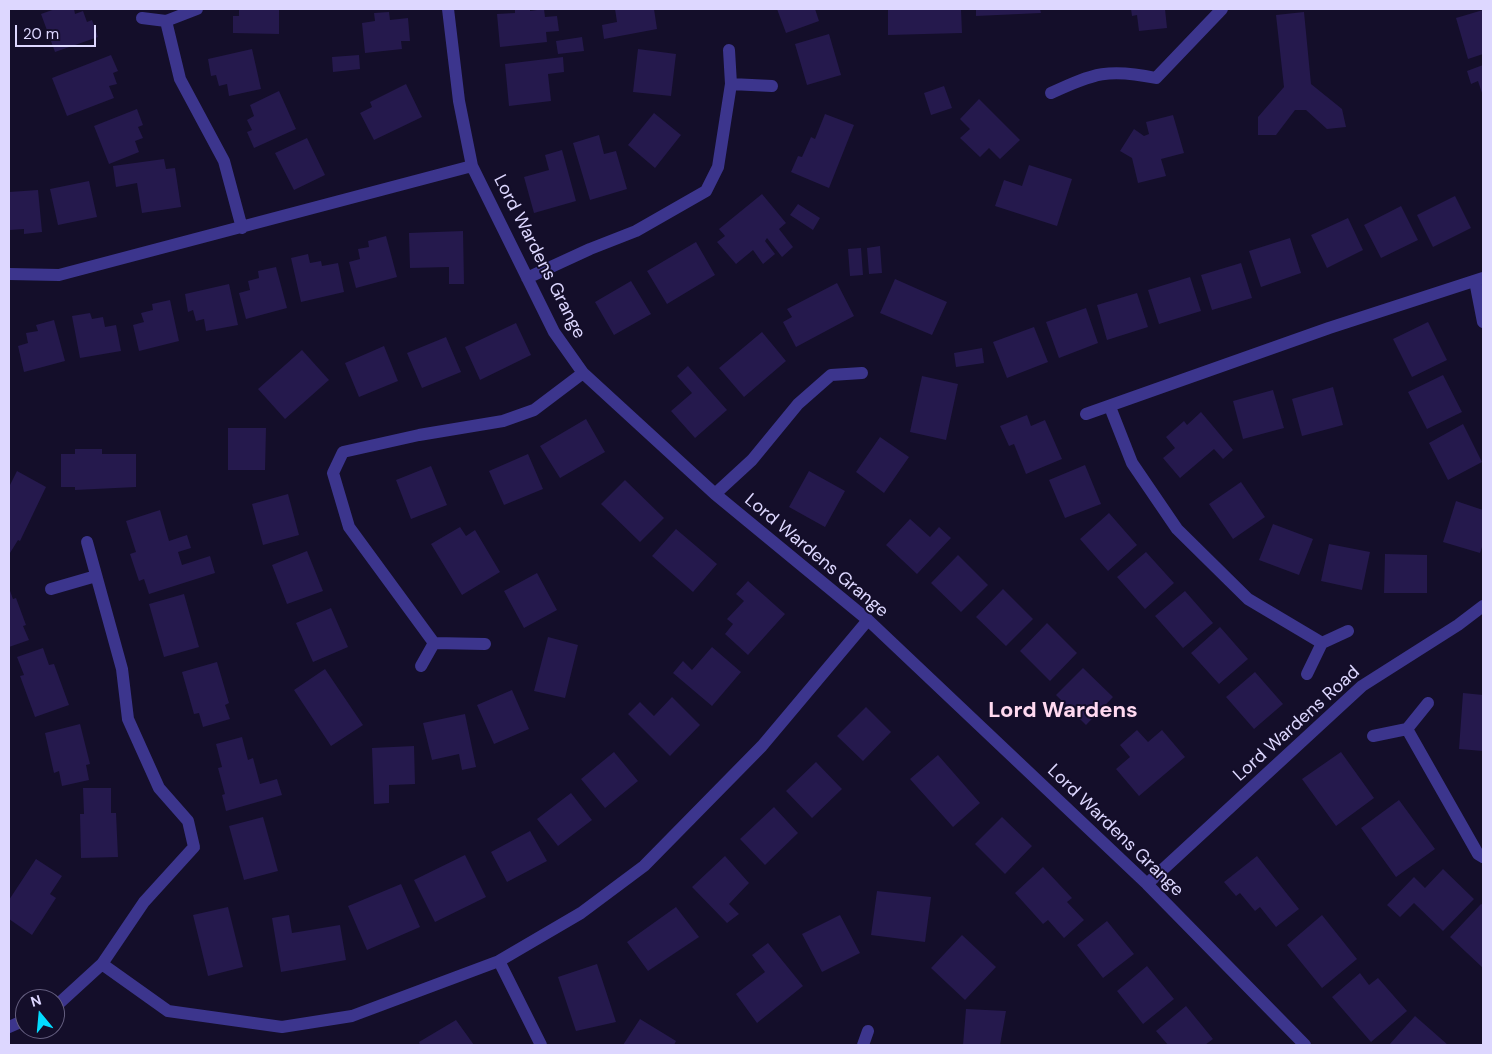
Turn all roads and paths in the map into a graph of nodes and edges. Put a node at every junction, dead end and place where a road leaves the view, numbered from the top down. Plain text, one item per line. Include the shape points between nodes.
1 (197, 9) edge
2 (448, 9) edge
3 (1222, 9) edge
4 (142, 18) dead end
5 (166, 21) junction
6 (729, 50) dead end
7 (731, 84) junction
8 (772, 86) dead end
9 (1051, 93) dead end
10 (472, 166) junction
11 (242, 228) junction
12 (9, 274) edge
13 (527, 278) junction
14 (1479, 279) edge
15 (1483, 322) edge
16 (583, 373) junction
17 (862, 373) dead end
18 (1110, 407) junction
19 (1086, 414) dead end
20 (715, 494) junction
21 (87, 542) dead end
22 (96, 576) junction
23 (51, 589) dead end
24 (1483, 606) edge
25 (868, 620) junction
26 (1348, 631) dead end
27 (434, 643) junction
28 (1322, 643) junction
29 (485, 644) dead end
30 (421, 666) dead end
31 (1308, 674) dead end
32 (1428, 703) dead end
33 (1407, 729) junction
34 (1373, 736) dead end
35 (1483, 857) edge
36 (1146, 884) junction
37 (499, 961) junction
38 (102, 964) junction
39 (65, 998) edge
40 (868, 1031) dead end
41 (541, 1045) edge
42 (863, 1045) edge
43 (1305, 1045) edge

1 - 5 street
2 - 10 street, Lord Wardens Grange via 459,101
3 - 9 street via 1156,78 1127,72 1089,76
4 - 5 street
5 - 11 street via 180,80 224,162
6 - 7 street
7 - 8 street
7 - 13 street via 718,167 706,191 636,231
10 - 11 street
10 - 13 street, Lord Wardens Grange
11 - 12 street via 59,275
13 - 16 street, Lord Wardens Grange via 554,332
14 - 15 street
14 - 18 street via 1329,328
16 - 20 street, Lord Wardens Grange
16 - 27 street via 534,410 503,421 343,452 333,473 350,526
17 - 20 street via 831,375 798,404 752,460
18 - 19 street
18 - 28 street via 1132,463 1177,529 1248,599
20 - 25 street, Lord Wardens Grange
21 - 22 street
22 - 23 street
22 - 38 street via 122,669 128,719 159,788 188,821 194,847 144,902
24 - 36 street, Lord Wardens Road via 1362,686
25 - 36 street, Lord Wardens Grange
25 - 37 street via 762,746 644,866 582,913
26 - 28 street
27 - 29 street
27 - 30 street
28 - 31 street
32 - 33 street
33 - 34 street
33 - 35 street via 1478,854
36 - 43 street, Lord Wardens Grange
37 - 38 street via 352,1016 282,1027 168,1011
37 - 41 street
38 - 39 street
40 - 42 street

